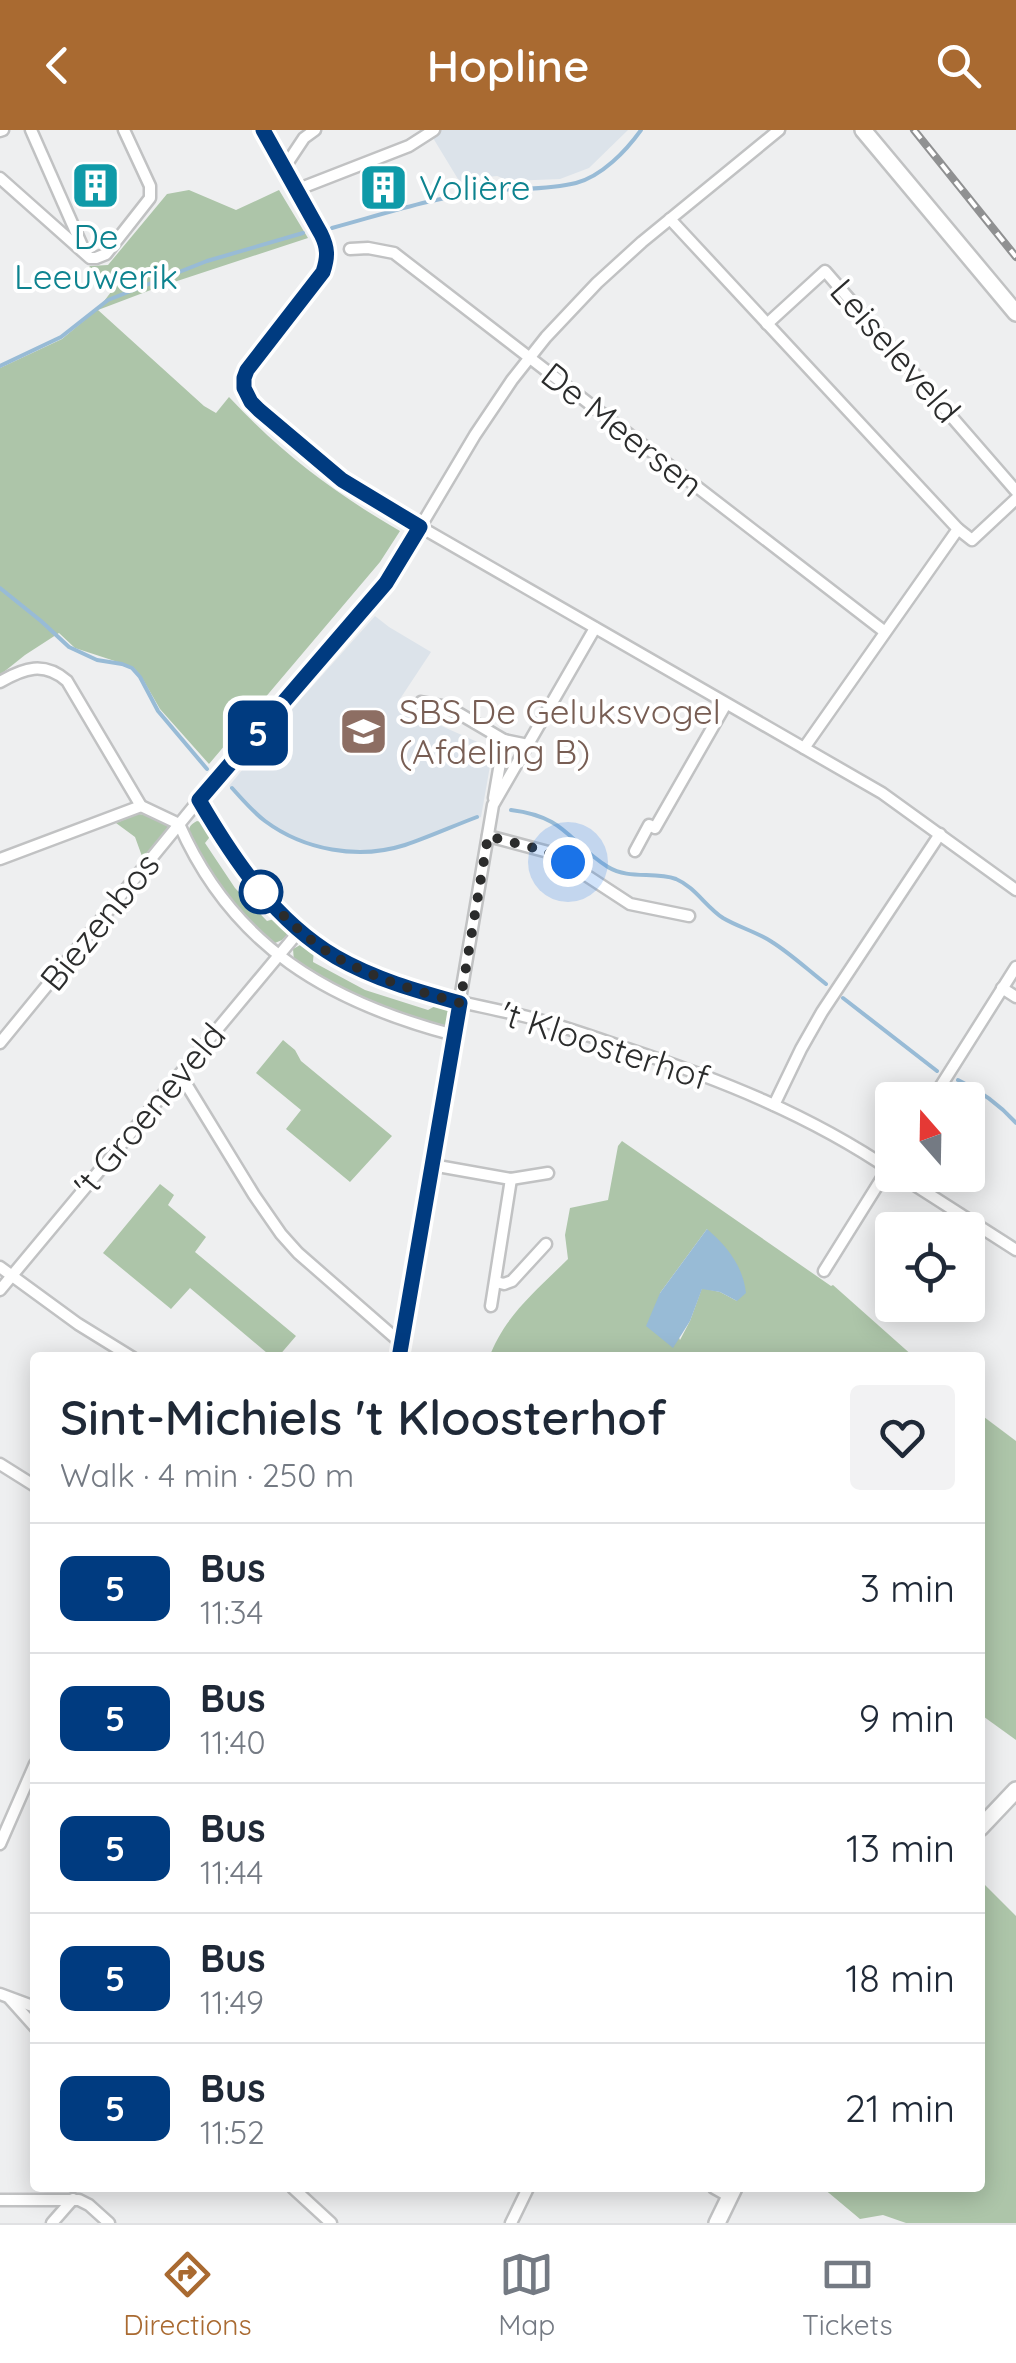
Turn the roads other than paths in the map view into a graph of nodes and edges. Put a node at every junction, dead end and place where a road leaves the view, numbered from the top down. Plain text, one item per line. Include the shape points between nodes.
1 (31, 130) edge
2 (124, 130) edge
3 (263, 130) edge
4 (314, 130) edge
5 (434, 130) edge
6 (778, 130) edge
7 (863, 130) edge
8 (284, 168) junction
9 (0, 178) edge
10 (296, 190) junction
11 (670, 219) junction
12 (350, 249) dead end
13 (85, 254) junction
14 (1016, 313) edge
15 (768, 324) junction
16 (529, 358) junction
17 (1016, 495) edge
18 (420, 527) junction
19 (958, 530) junction
20 (594, 628) junction
21 (885, 632) junction
22 (0, 682) edge
23 (421, 702) dead end
24 (726, 704) junction
25 (504, 740) junction
26 (528, 744) junction
27 (804, 748) junction
28 (199, 800) junction
29 (493, 805) junction
30 (141, 806) junction
31 (180, 824) junction
32 (940, 834) junction
33 (488, 836) junction
34 (635, 851) dead end
35 (0, 859) edge
36 (1016, 890) edge
37 (689, 916) dead end
38 (300, 930) junction
39 (279, 955) junction
40 (1016, 966) edge
41 (1002, 988) junction
42 (1016, 996) edge
43 (460, 1003) junction
44 (454, 1035) junction
45 (0, 1043) edge
46 (180, 1074) junction
47 (943, 1082) edge
48 (774, 1104) junction
49 (875, 1158) edge
50 (432, 1165) junction
51 (548, 1173) dead end
52 (511, 1179) junction
53 (875, 1192) edge
54 (926, 1192) edge
55 (546, 1244) dead end
56 (1016, 1250) edge
57 (0, 1267) edge
58 (824, 1271) dead end
59 (11, 1277) junction
60 (496, 1282) junction
61 (0, 1290) edge
62 (491, 1306) dead end
63 (402, 1342) junction
64 (123, 1352) edge
65 (400, 1352) edge
66 (0, 1464) edge
67 (30, 1483) edge
68 (30, 1774) edge
69 (1016, 1790) edge
70 (985, 1823) edge
71 (4, 1825) edge
72 (0, 1844) edge
73 (5, 1996) edge
74 (30, 2005) edge
75 (30, 2022) edge
76 (297, 2192) edge
77 (526, 2192) edge
78 (732, 2192) edge
79 (0, 2200) edge
80 (73, 2200) junction
81 (52, 2223) edge
82 (109, 2223) edge
83 (332, 2223) edge
84 (511, 2223) edge
85 (716, 2223) edge

1 - 13 street
2 - 13 street via 151,192 106,254
3 - 8 street
4 - 8 street
5 - 10 street
6 - 11 street, Biezenbos
7 - 14 street
8 - 10 street
9 - 13 street
10 - 18 street via 328,258 247,370 247,395 342,480
11 - 15 street, Leiseleveld
11 - 16 street, Biezenbos via 596,283
12 - 16 street, De Meersen via 394,253
15 - 17 street, Leiseleveld via 825,271
15 - 19 street, Leiseleveld
16 - 18 street, Biezenbos
16 - 21 street, De Meersen
17 - 19 street, Leiseleveld via 972,540
18 - 20 street
18 - 28 street, Biezenbos via 386,583
19 - 21 street
20 - 24 street
20 - 26 street
21 - 27 street
22 - 30 street via 36,667 66,682
23 - 25 street via 448,707
24 - 27 street
24 - 34 street
25 - 26 street
25 - 29 street
26 - 29 street
27 - 32 street
28 - 31 street, Biezenbos
28 - 38 street, 't Kloosterhof via 243,872
29 - 33 street
30 - 31 street
30 - 35 street
31 - 39 street, 't Kloosterhof via 216,890
31 - 45 street, Biezenbos
32 - 36 street
32 - 48 street via 822,1012
33 - 37 street via 552,853 630,904
33 - 43 street
38 - 39 street, 't Groeneveld
38 - 43 street, 't Kloosterhof via 368,973
39 - 44 street, 't Kloosterhof via 366,1007
39 - 46 street, 't Groeneveld
40 - 41 street
41 - 42 street
41 - 47 street
43 - 44 street
43 - 48 street, 't Kloosterhof via 564,1027
44 - 50 street
46 - 59 street, 't Groeneveld
46 - 63 street via 281,1234
48 - 49 street, 't Kloosterhof
50 - 52 street
50 - 63 street
51 - 52 street
52 - 60 street
53 - 58 street
54 - 56 street
55 - 60 street via 512,1281
57 - 59 street
59 - 61 street, 't Groeneveld
59 - 64 street
60 - 62 street
63 - 65 street
66 - 67 street
68 - 71 street
69 - 70 street
71 - 72 street
73 - 74 street
73 - 75 street
76 - 83 street
77 - 84 street
78 - 85 street
79 - 80 street
80 - 81 street
80 - 82 street

